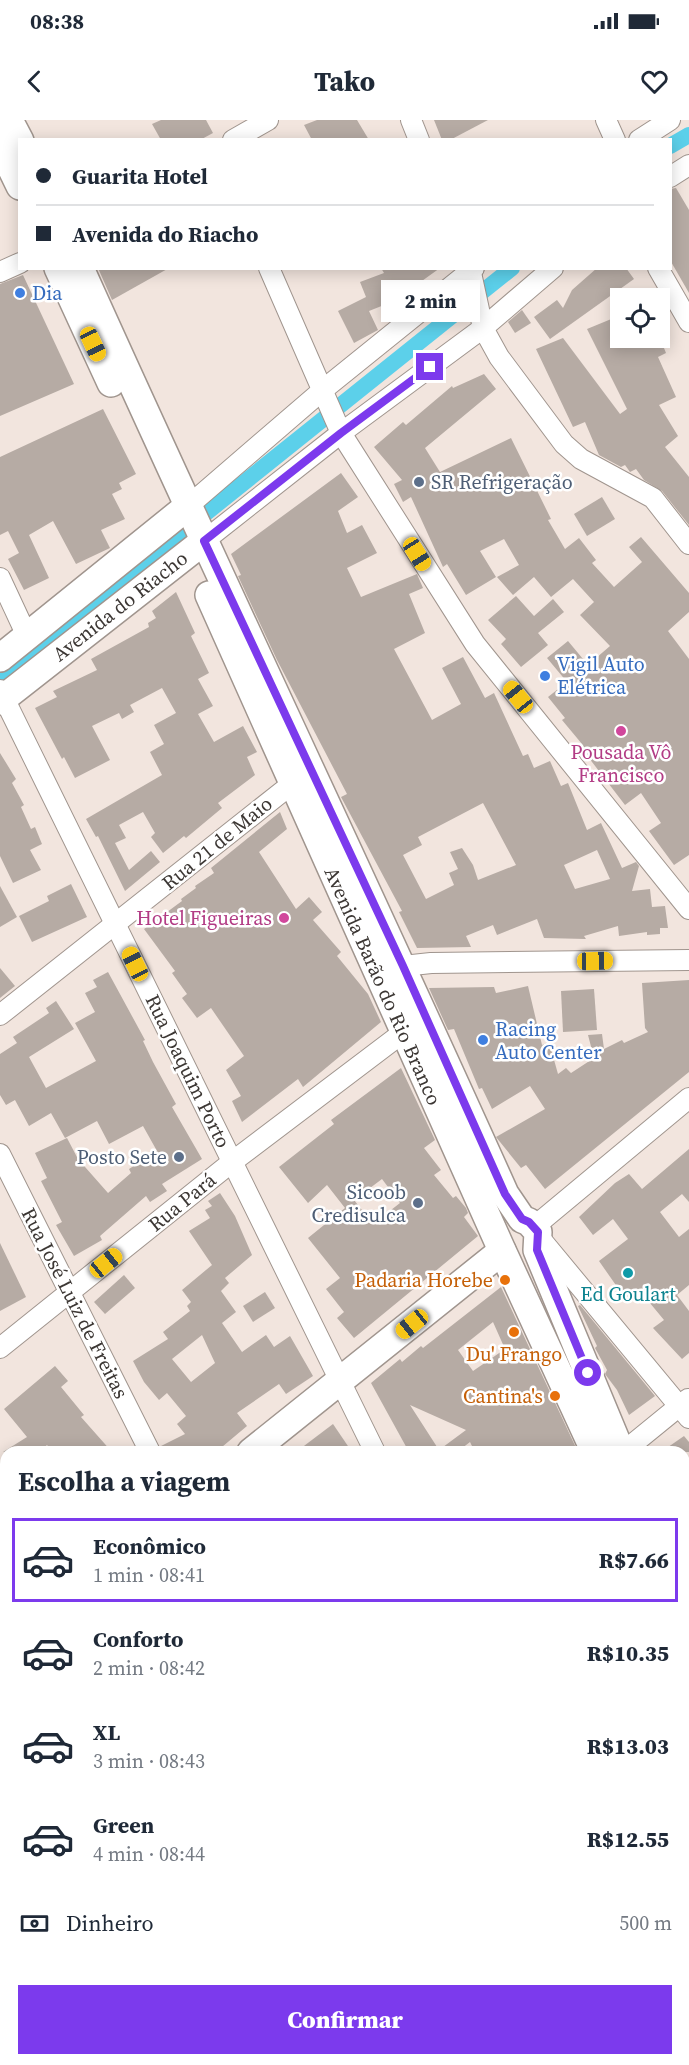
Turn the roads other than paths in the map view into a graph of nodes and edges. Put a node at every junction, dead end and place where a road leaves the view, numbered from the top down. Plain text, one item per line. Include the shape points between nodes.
1 (9, 120) edge
2 (268, 120) edge
3 (411, 120) edge
4 (606, 120) edge
5 (670, 120) edge
6 (18, 138) edge
7 (236, 138) edge
8 (418, 138) edge
9 (614, 138) edge
10 (642, 138) edge
11 (0, 145) edge
12 (689, 165) edge
13 (672, 176) edge
14 (18, 182) edge
15 (18, 264) edge
16 (59, 270) edge
17 (81, 270) edge
18 (270, 270) edge
19 (550, 270) edge
20 (659, 270) edge
21 (0, 272) edge
22 (472, 273) edge
23 (481, 319) junction
24 (689, 322) edge
25 (324, 389) junction
26 (341, 433) junction
27 (189, 529) junction
28 (689, 544) edge
29 (0, 579) edge
30 (27, 636) junction
31 (0, 658) edge
32 (1, 696) edge
33 (293, 783) junction
34 (689, 909) edge
35 (115, 924) junction
36 (689, 960) edge
37 (403, 966) junction
38 (0, 1015) edge
39 (415, 1024) junction
40 (689, 1098) edge
41 (0, 1154) edge
42 (232, 1162) junction
43 (533, 1233) junction
44 (502, 1250) junction
45 (70, 1292) junction
46 (0, 1348) edge
47 (340, 1381) junction
48 (686, 1408) edge
49 (147, 1446) edge
50 (259, 1446) edge
51 (372, 1446) edge
52 (592, 1446) edge
53 (620, 1446) edge
54 (631, 1446) edge

1 - 6 main road
2 - 7 street
3 - 8 street
4 - 9 street
5 - 10 street
11 - 14 main road
12 - 13 street
15 - 21 street
16 - 27 main road
17 - 27 main road
18 - 25 street
19 - 23 street, Avenida do Riacho
20 - 24 street
22 - 23 street
22 - 25 street, Avenida do Riacho
23 - 26 street, Avenida do Riacho
23 - 28 street via 499,357 564,444 582,459 653,498
25 - 26 street
25 - 27 street, Avenida do Riacho
26 - 27 street, Avenida do Riacho
26 - 34 street via 475,644
27 - 30 main road, Avenida do Riacho
27 - 32 main road, Avenida do Riacho
27 - 33 main road, Avenida Barão do Rio Branco
27 - 37 main road, Avenida Barão do Rio Branco
29 - 30 street
30 - 31 main road, Avenida do Riacho
32 - 35 street, Rua Joaquim Porto
33 - 35 street, Rua 21 de Maio
33 - 39 main road, Avenida Barão do Rio Branco
35 - 38 street, Rua 21 de Maio
35 - 42 street, Rua Joaquim Porto
36 - 37 street
37 - 39 main road, Avenida Barão do Rio Branco
39 - 42 street, Rua Pará
39 - 43 main road, Avenida Barão do Rio Branco via 505,1194
39 - 44 main road, Avenida Barão do Rio Branco
40 - 43 street
41 - 45 street, Rua José Luiz de Freitas
42 - 45 street, Rua Pará
42 - 47 street, Rua Joaquim Porto
43 - 44 main road via 522,1259
43 - 44 main road via 512,1220 499,1235
43 - 48 street
43 - 53 main road, Avenida Barão do Rio Branco
44 - 47 main road
44 - 52 main road, Avenida Barão do Rio Branco
45 - 46 street, Rua Pará
45 - 49 street, Rua José Luiz de Freitas
47 - 50 main road
47 - 51 street, Rua Joaquim Porto
48 - 54 street

